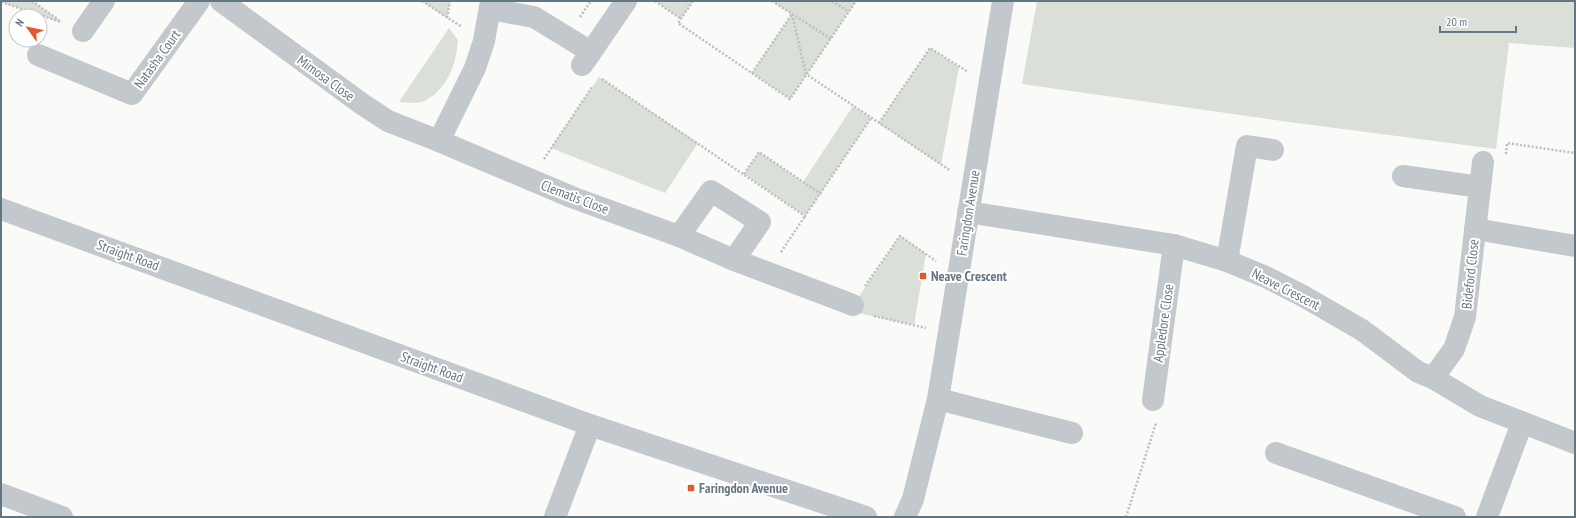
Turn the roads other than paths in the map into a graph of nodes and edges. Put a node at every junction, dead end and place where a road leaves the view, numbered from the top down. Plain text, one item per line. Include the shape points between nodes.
1 (104, 1) edge
2 (199, 1) edge
3 (221, 1) edge
4 (626, 1) edge
5 (1002, 1) edge
6 (490, 5) edge
7 (83, 31) dead end
8 (38, 55) dead end
9 (439, 141) junction
10 (1272, 150) dead end
11 (1483, 162) road end
12 (1402, 176) dead end
13 (1480, 187) junction
14 (1, 208) edge
15 (968, 212) junction
16 (1474, 229) junction
17 (679, 236) junction
18 (1174, 245) junction
19 (1575, 246) edge
20 (734, 260) junction
21 (1227, 261) junction
22 (853, 305) road end
23 (1433, 378) junction
24 (938, 399) junction
25 (1152, 400) road end
26 (1522, 423) junction
27 (590, 425) junction
28 (1072, 433) dead end
29 (1575, 443) edge
30 (1276, 453) dead end
31 (1, 494) edge
32 (62, 517) edge
33 (555, 517) edge
34 (866, 517) edge
35 (905, 517) edge
36 (1455, 517) edge
37 (1487, 517) edge

1 - 7 street
2 - 8 street, Natasha Court via 132,94
3 - 9 street, Mimosa Close via 388,121
4 - 6 street via 591,65 534,17
5 - 15 street, Faringdon Avenue
6 - 9 street via 484,41 475,68
9 - 17 street, Clematis Close via 531,180
10 - 21 street via 1247,146
11 - 13 street, Bideford Close
12 - 13 street
13 - 16 street, Bideford Close
14 - 27 street, Straight Road
15 - 18 street, Neave Crescent
15 - 24 street, Faringdon Avenue
16 - 19 street
16 - 23 street, Bideford Close via 1465,316 1454,349
17 - 20 street, Clematis Close
17 - 20 street via 711,191 760,222
18 - 21 street, Neave Crescent
18 - 25 street, Appledore Close
20 - 22 street, Clematis Close
21 - 23 street, Neave Crescent via 1303,296 1362,330 1418,372
23 - 26 street, Neave Crescent via 1480,406
24 - 28 street
24 - 35 street, Faringdon Avenue via 913,499
26 - 29 street, Neave Crescent
26 - 37 street
27 - 33 street
27 - 34 street, Straight Road
30 - 36 street
31 - 32 street

